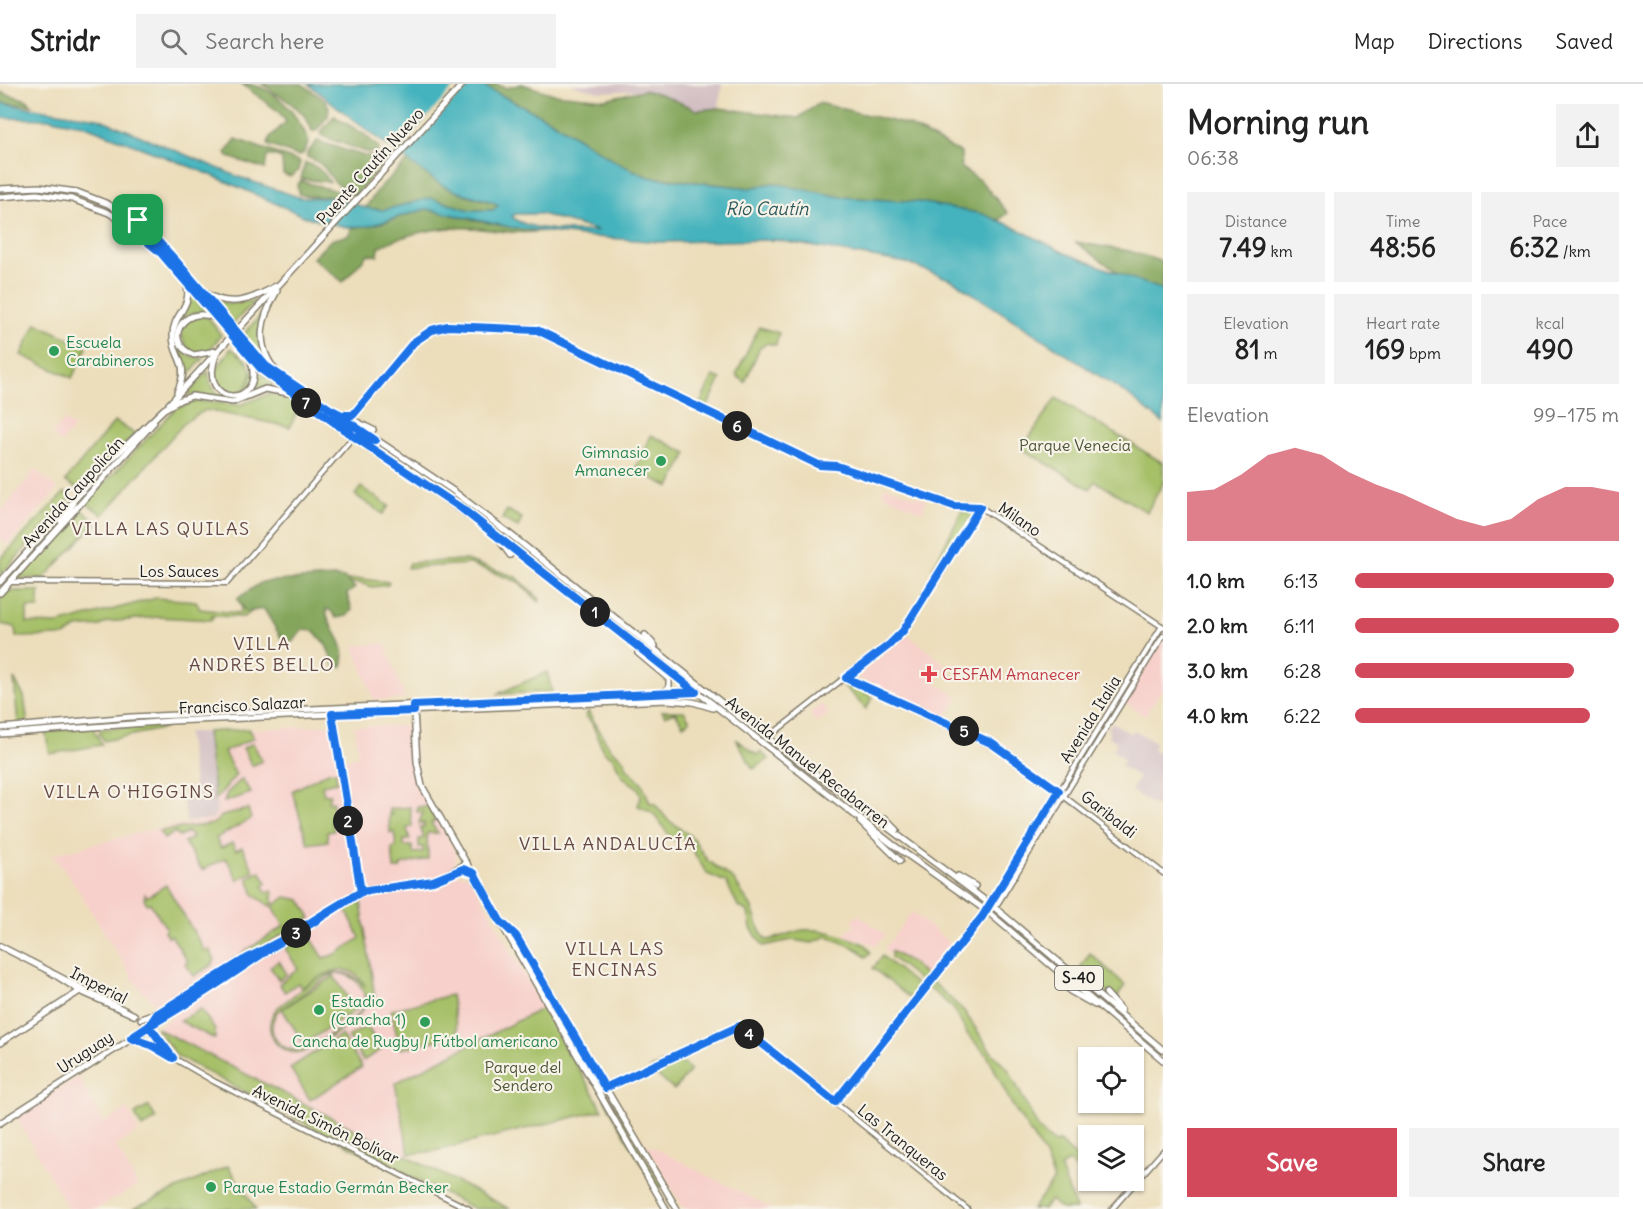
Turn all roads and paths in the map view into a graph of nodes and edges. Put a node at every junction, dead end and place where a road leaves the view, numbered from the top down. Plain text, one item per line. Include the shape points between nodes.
1 (463, 84) edge
2 (0, 189) edge
3 (0, 197) edge
4 (121, 212) junction
5 (127, 225) junction
6 (142, 227) junction
7 (297, 266) joint
8 (183, 279) junction
9 (282, 282) junction
10 (196, 286) junction
11 (217, 320) junction
12 (232, 337) junction
13 (218, 351) junction
14 (250, 357) junction
15 (286, 381) junction
16 (173, 399) junction
17 (305, 402) junction
18 (164, 409) junction
19 (331, 410) junction
20 (342, 415) junction
21 (373, 430) dead end
22 (353, 436) junction
23 (375, 440) junction
24 (430, 486) junction
25 (452, 490) junction
26 (74, 499) junction
27 (980, 507) junction
28 (494, 517) dead end
29 (56, 530) junction
30 (495, 534) junction
31 (511, 535) junction
32 (510, 555) dead end
33 (11, 570) junction
34 (10, 582) junction
35 (0, 583) edge
36 (0, 593) edge
37 (1162, 626) edge
38 (645, 635) dead end
39 (1163, 636) edge
40 (666, 658) junction
41 (665, 666) junction
42 (846, 678) junction
43 (696, 692) junction
44 (708, 692) junction
45 (663, 693) junction
46 (719, 694) dead end
47 (414, 708) junction
48 (331, 711) junction
49 (402, 711) junction
50 (732, 721) junction
51 (414, 723) junction
52 (0, 728) edge
53 (0, 734) edge
54 (771, 737) junction
55 (759, 741) junction
56 (1059, 791) junction
57 (1065, 795) junction
58 (839, 802) junction
59 (886, 819) dead end
60 (911, 844) junction
61 (459, 848) junction
62 (900, 861) dead end
63 (469, 862) junction
64 (939, 865) junction
65 (457, 870) junction
66 (474, 873) junction
67 (1163, 873) edge
68 (481, 885) junction
69 (975, 886) dead end
70 (361, 892) junction
71 (992, 906) junction
72 (987, 912) junction
73 (500, 921) junction
74 (275, 945) junction
75 (0, 946) edge
76 (82, 990) junction
77 (1070, 991) dead end
78 (1106, 993) dead end
79 (1103, 1009) junction
80 (157, 1014) junction
81 (141, 1019) junction
82 (149, 1025) junction
83 (1139, 1029) junction
84 (131, 1038) junction
85 (0, 1043) edge
86 (1163, 1050) edge
87 (173, 1058) junction
88 (1163, 1060) edge
89 (605, 1088) junction
90 (597, 1092) junction
91 (835, 1102) junction
92 (0, 1123) edge
93 (1163, 1151) edge
94 (469, 1209) edge
95 (666, 1209) edge
96 (677, 1209) edge
97 (967, 1209) edge
98 (1112, 1209) edge

1 - 7 main road, Puente Cautín Nuevo
2 - 4 main road via 58,188 93,197
3 - 5 main road via 37,194 72,199 109,213
4 - 5 main road
4 - 6 main road
4 - 6 main road via 132,214 140,210 138,220
5 - 6 main road
5 - 8 main road via 151,243
6 - 10 main road
7 - 9 main road, Avenida Caupolicán
8 - 11 main road
8 - 16 main road via 188,301 172,333 183,373
9 - 10 main road via 240,302 217,299
9 - 12 main road, Avenida Caupolicán, bridge
9 - 15 main road via 263,319 261,336 269,362
10 - 12 main road
11 - 12 main road
11 - 13 main road via 203,314 191,316 182,322 178,338 181,346 194,355
12 - 13 main road, Avenida Caupolicán
12 - 14 main road, Avenida Manuel Recabarren / S-40
12 - 15 main road, Avenida Manuel Recabarren / S-40
13 - 14 main road via 212,380 218,390 231,396 242,394 252,385
13 - 16 main road, Avenida Caupolicán
14 - 17 main road, Avenida Manuel Recabarren / S-40
15 - 19 main road, Avenida Manuel Recabarren / S-40
16 - 18 main road, Avenida Caupolicán
17 - 18 main road via 269,389 236,401 186,398
17 - 22 main road, Avenida Manuel Recabarren / S-40
18 - 26 main road, Avenida Caupolicán
18 - 29 main road, Avenida Caupolicán
19 - 20 main road
19 - 22 main road
19 - 23 main road, Avenida Manuel Recabarren / S-40
20 - 21 main road
20 - 27 street, Milano via 353,415 414,342 427,333 453,326 529,328 819,465 837,466 954,506
22 - 23 main road
22 - 24 main road, Avenida Manuel Recabarren / S-40
22 - 34 street, Los Sauces via 227,583
23 - 25 main road, Avenida Manuel Recabarren / S-40
24 - 25 main road
24 - 30 main road, Avenida Manuel Recabarren / S-40
25 - 31 main road, Avenida Manuel Recabarren / S-40
26 - 29 main road
26 - 33 main road, Avenida Caupolicán
27 - 37 street, Milano
27 - 42 street via 903,631
28 - 31 main road
29 - 34 main road, Avenida Caupolicán
30 - 32 main road
30 - 41 main road, Avenida Manuel Recabarren / S-40
31 - 40 main road, Avenida Manuel Recabarren / S-40
33 - 34 main road
33 - 35 main road, Avenida Caupolicán
34 - 35 main road
34 - 36 main road, Avenida Caupolicán
37 - 56 street, Avenida Italia
38 - 40 main road
39 - 57 street, Avenida Italia
40 - 44 main road, Avenida Manuel Recabarren / S-40
41 - 43 main road, Avenida Manuel Recabarren / S-40
41 - 45 main road via 638,653 669,679 669,688
42 - 54 street
42 - 56 street, Garibaldi via 991,743
43 - 44 main road, Francisco Salazar
43 - 45 main road, Francisco Salazar
43 - 50 main road, Avenida Manuel Recabarren / S-40
44 - 46 main road, Francisco Salazar
44 - 54 main road, Avenida Manuel Recabarren / S-40
45 - 47 main road, Francisco Salazar
47 - 48 main road, Francisco Salazar
47 - 49 main road, Francisco Salazar
47 - 50 main road, Francisco Salazar via 674,699 707,705
47 - 51 main road
48 - 49 main road, Francisco Salazar
48 - 52 main road, Francisco Salazar via 131,717
48 - 53 main road, Francisco Salazar
48 - 70 street
49 - 51 main road
50 - 55 main road, Avenida Manuel Recabarren / S-40
51 - 61 main road via 420,782
54 - 55 street
54 - 60 main road, Avenida Manuel Recabarren / S-40
55 - 58 main road, Avenida Manuel Recabarren / S-40
56 - 57 street, Garibaldi
56 - 71 street, Avenida Italia
57 - 67 street, Garibaldi
57 - 71 street, Avenida Italia
58 - 62 main road
58 - 72 main road, Avenida Manuel Recabarren / S-40
59 - 60 main road
60 - 64 main road, Avenida Manuel Recabarren / S-40
61 - 63 main road
61 - 65 main road
63 - 65 main road, Uruguay
63 - 66 main road
63 - 68 main road
64 - 69 main road
64 - 71 main road, Avenida Manuel Recabarren / S-40
65 - 66 main road
65 - 70 main road, Uruguay via 433,881
66 - 68 main road
68 - 73 main road
70 - 74 main road, Uruguay
71 - 72 street, Avenida Italia
71 - 83 main road, Avenida Manuel Recabarren / S-40
72 - 79 main road, Avenida Manuel Recabarren / S-40
72 - 91 street, Avenida Italia
73 - 89 main road via 516,936
73 - 90 main road
74 - 80 main road, Uruguay
74 - 82 main road, Uruguay
75 - 76 main road, Imperial
76 - 81 main road, Imperial
76 - 85 main road
77 - 79 main road
78 - 83 main road
79 - 88 main road, Avenida Manuel Recabarren / S-40
80 - 81 main road, Uruguay
80 - 82 main road
81 - 82 main road, Imperial
82 - 84 main road, Uruguay
82 - 87 street, Avenida Simón Bolívar
83 - 86 main road, Avenida Manuel Recabarren / S-40
84 - 87 street, Avenida Simón Bolívar
84 - 92 main road, Uruguay
87 - 94 street, Avenida Simón Bolívar
89 - 90 street
89 - 91 street, Las Tranqueras via 740,1026
89 - 96 main road
90 - 95 main road
91 - 97 street, Las Tranqueras
93 - 98 street

